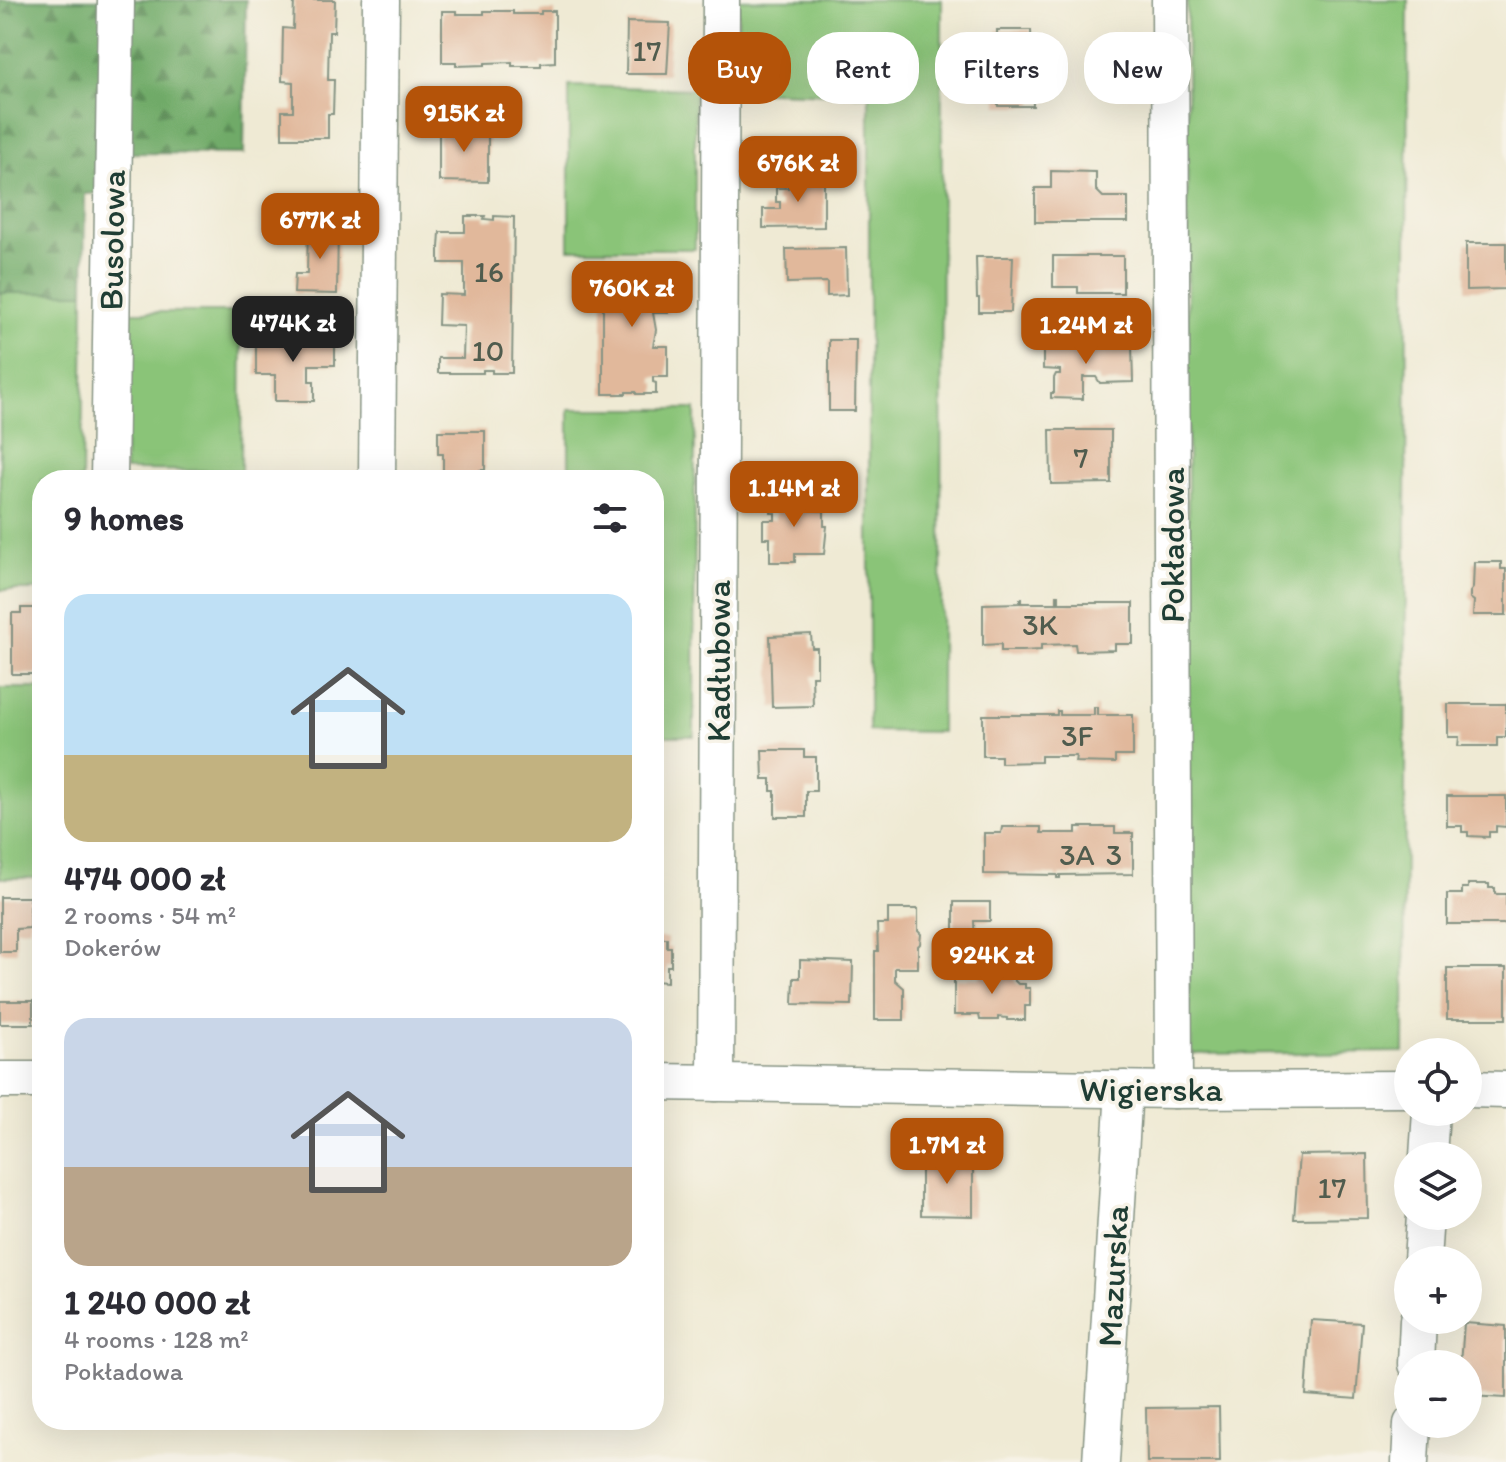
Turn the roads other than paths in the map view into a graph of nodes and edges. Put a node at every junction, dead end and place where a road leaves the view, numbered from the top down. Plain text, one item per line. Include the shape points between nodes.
1 (116, 0) edge
2 (381, 0) edge
3 (721, 0) edge
4 (1170, 0) edge
5 (109, 470) edge
6 (377, 470) edge
7 (0, 1080) edge
8 (32, 1080) edge
9 (664, 1082) edge
10 (716, 1083) junction
11 (1124, 1089) junction
12 (1394, 1089) edge
13 (1482, 1089) edge
14 (1174, 1090) junction
15 (1506, 1090) edge
16 (1411, 1438) edge
17 (1101, 1462) edge
18 (1410, 1462) edge

1 - 5 street, Busolowa
2 - 6 street
3 - 10 street, Kadłubowa
4 - 14 street, Pokładowa
7 - 8 street
9 - 10 street, Wigierska
10 - 11 street, Wigierska
11 - 14 street, Wigierska
11 - 17 street, Mazurska
12 - 14 street, Wigierska
13 - 15 street
16 - 18 street

